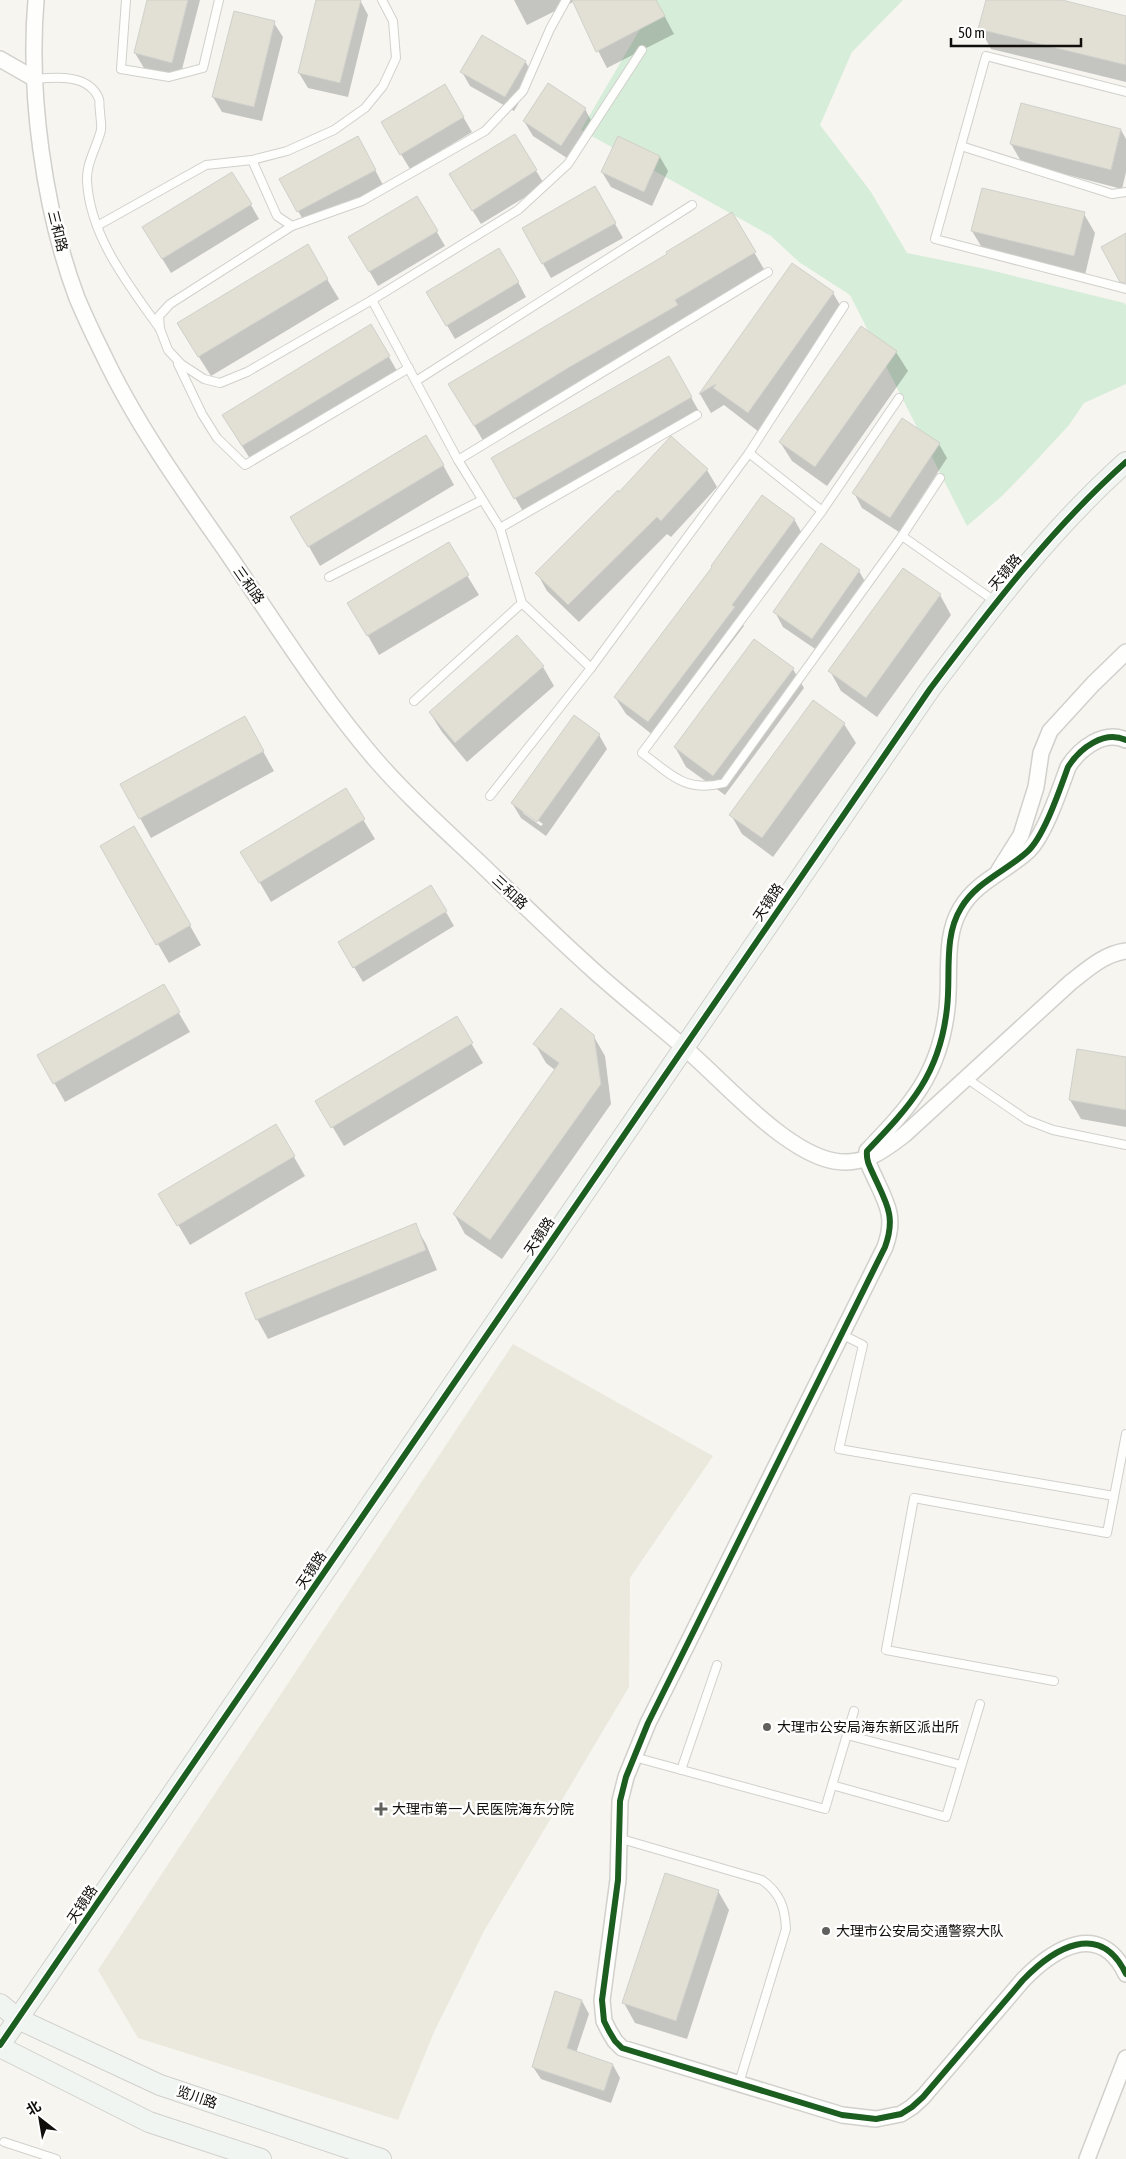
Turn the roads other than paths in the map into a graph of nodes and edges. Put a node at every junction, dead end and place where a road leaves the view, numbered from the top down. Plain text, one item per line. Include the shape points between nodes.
1 (36, 0) edge
2 (126, 0) edge
3 (219, 0) edge
4 (382, 0) edge
5 (566, 0) edge
6 (642, 50) dead end
7 (0, 59) edge
8 (36, 79) junction
9 (1126, 92) edge
10 (961, 146) junction
11 (252, 160) junction
12 (1126, 192) edge
13 (692, 205) dead end
14 (97, 226) junction
15 (292, 226) junction
16 (768, 272) dead end
17 (1126, 289) edge
18 (372, 300) junction
19 (844, 306) dead end
20 (160, 329) junction
21 (176, 359) junction
22 (409, 368) junction
23 (416, 381) junction
24 (898, 398) dead end
25 (697, 415) dead end
26 (749, 453) junction
27 (458, 460) junction
28 (1126, 462) edge
29 (940, 478) dead end
30 (482, 500) junction
31 (822, 511) junction
32 (500, 528) junction
33 (902, 536) junction
34 (329, 577) dead end
35 (522, 603) junction
36 (996, 603) junction
37 (1126, 652) edge
38 (591, 668) junction
39 (414, 701) dead end
40 (1126, 740) edge
41 (490, 796) dead end
42 (997, 874) junction
43 (1126, 951) edge
44 (684, 1047) junction
45 (966, 1078) junction
46 (1126, 1145) edge
47 (866, 1159) junction
48 (841, 1334) junction
49 (1126, 1434) edge
50 (1114, 1496) junction
51 (717, 1665) dead end
52 (1054, 1681) dead end
53 (980, 1704) dead end
54 (854, 1711) dead end
55 (847, 1735) junction
56 (634, 1757) junction
57 (961, 1765) junction
58 (681, 1770) junction
59 (832, 1785) junction
60 (618, 1838) junction
61 (1126, 1974) edge
62 (0, 2004) edge
63 (18, 2019) junction
64 (0, 2046) edge
65 (1126, 2058) edge
66 (739, 2084) junction
67 (4, 2142) dead end
68 (56, 2159) edge
69 (261, 2159) edge
70 (381, 2159) edge
71 (1087, 2159) edge

1 - 8 street, 三和路
2 - 3 lane via 121,69 170,78 203,68
4 - 11 lane via 393,21 396,58 383,86 365,108 334,130 287,151
5 - 15 lane via 523,90 485,131 362,201
6 - 18 lane via 568,164 518,210
7 - 8 street
8 - 14 lane via 64,76 88,85 99,100 101,128 87,180
8 - 44 street, 三和路 via 44,170 77,297 109,367 171,472 325,694 375,759 430,816 585,963
9 - 10 lane via 986,56
10 - 12 lane via 1112,194
10 - 17 lane via 935,239
11 - 14 lane via 206,166
11 - 15 lane via 277,216
13 - 23 lane
14 - 20 lane via 129,285
15 - 20 lane via 170,304 159,316
16 - 27 lane
18 - 21 lane via 247,372 220,383 204,379
18 - 22 lane
19 - 26 lane
20 - 21 lane via 168,350
21 - 22 lane via 217,438 245,465
22 - 23 lane
23 - 27 lane
24 - 31 lane
25 - 32 lane
26 - 31 lane
26 - 38 lane
27 - 30 lane
28 - 36 street, 天镜路 via 1066,521
29 - 33 lane
30 - 32 lane
30 - 34 lane
31 - 33 lane via 642,753 683,784 709,787 724,783
32 - 35 lane
33 - 36 lane
35 - 38 lane
35 - 39 lane
36 - 44 street, 天镜路 via 930,689
37 - 42 street via 1050,731 1041,753 1036,787 1021,835
38 - 41 lane
40 - 42 street via 1106,737 1074,757 1041,833 1029,850
42 - 47 street via 968,898 954,922 947,1008 931,1071 920,1090 868,1151
43 - 45 street, 三和路 via 1096,962
44 - 47 street, 三和路 via 759,1117 792,1142 828,1160 849,1163
44 - 63 street, 天镜路
45 - 46 lane via 1027,1120 1053,1130
45 - 47 street, 三和路 via 904,1135 883,1152
47 - 48 street via 888,1210 890,1232
48 - 50 lane via 863,1344 839,1449
48 - 56 street
49 - 50 lane
50 - 52 lane via 1106,1533 914,1498 886,1650
51 - 58 lane
53 - 57 lane
54 - 55 lane
55 - 57 lane
55 - 59 lane
56 - 58 lane
56 - 60 street via 620,1801
57 - 59 lane via 946,1817
58 - 59 lane via 825,1809
60 - 66 street via 618,1880 602,2000 604,2021 622,2048
60 - 66 lane via 762,1880 781,1900 786,1929
61 - 66 street via 1116,1957 1102,1946 1075,1945 1058,1951 1023,1980 923,2097 901,2114 876,2119 842,2115
62 - 63 street, 览川路
63 - 64 street, 天镜路
63 - 70 street, 览川路 via 160,2085
64 - 69 street via 149,2122
65 - 71 street
67 - 68 lane

